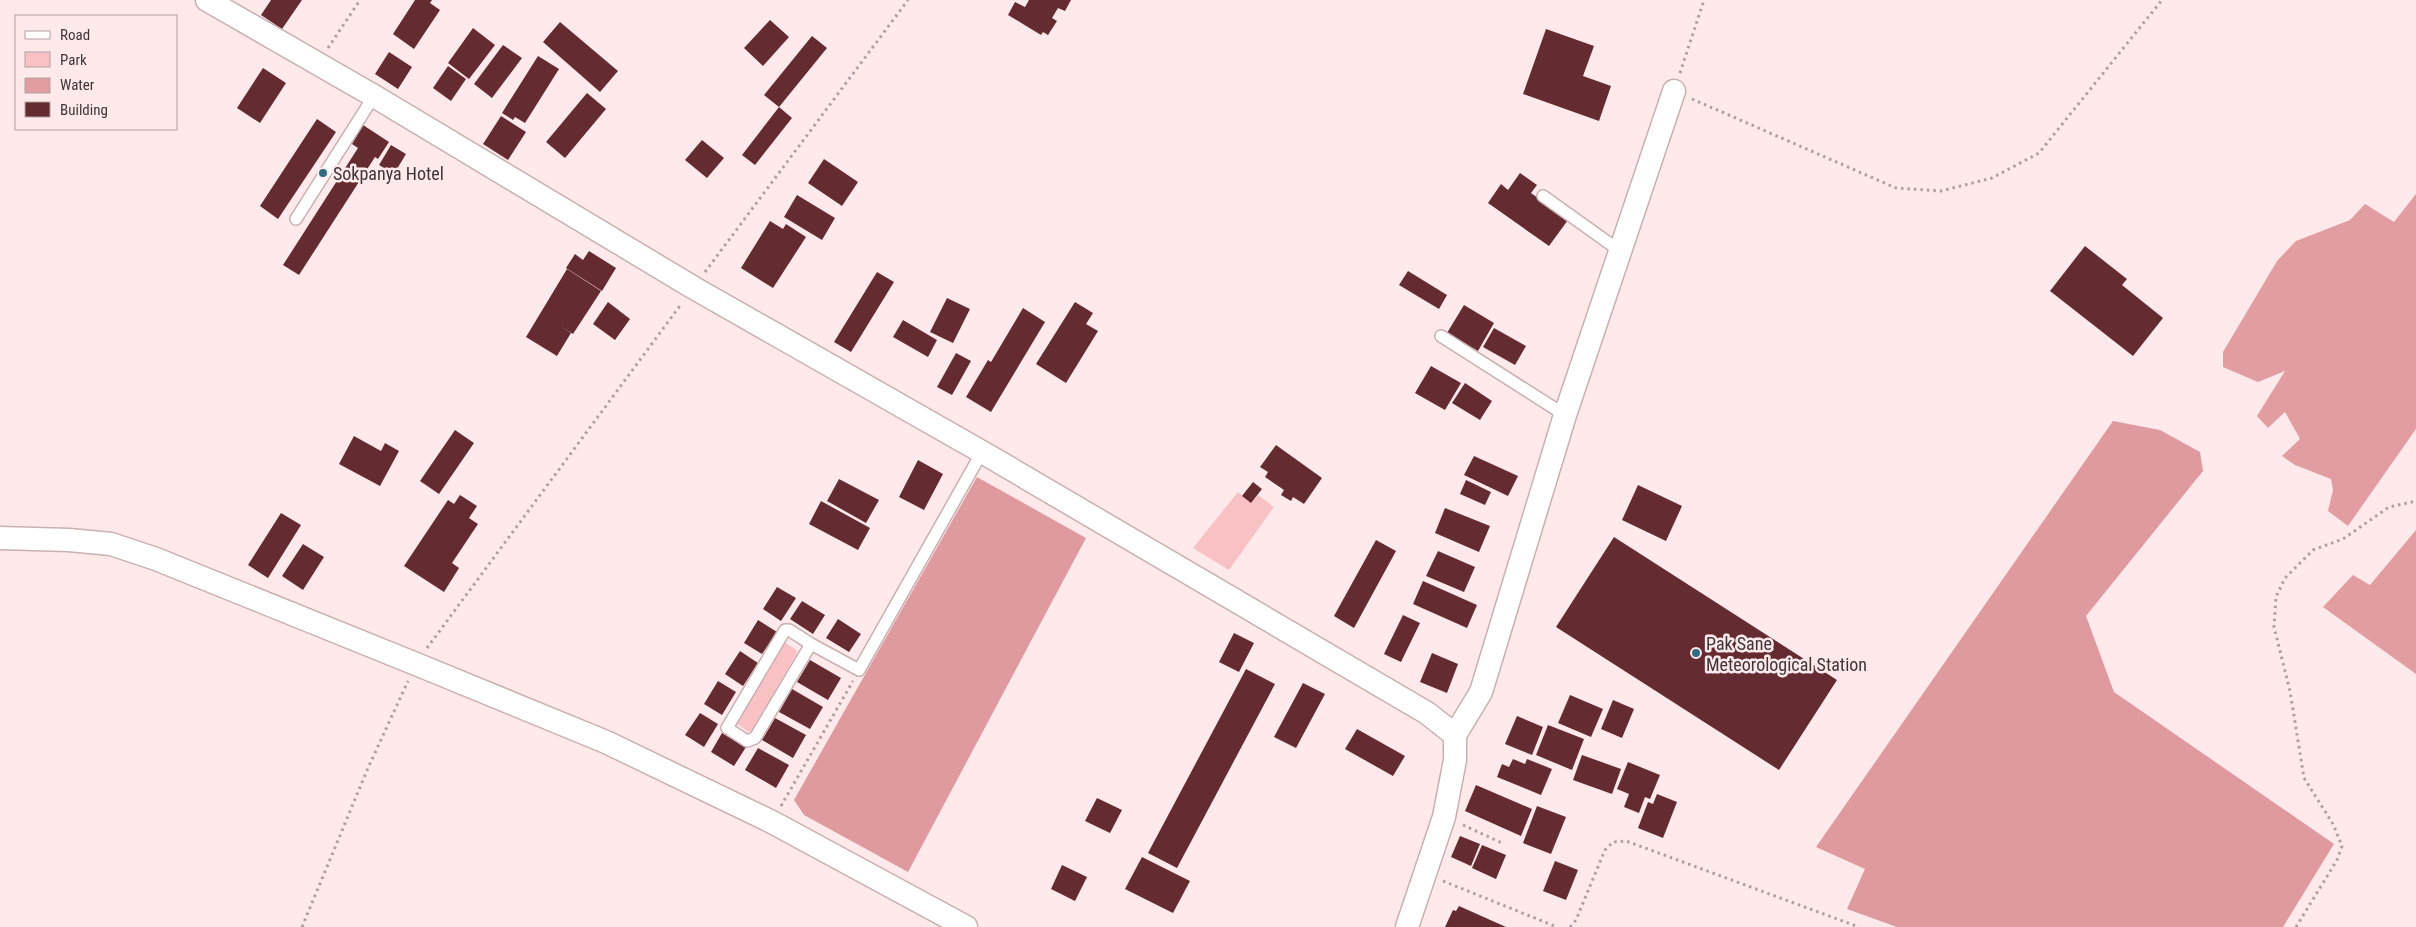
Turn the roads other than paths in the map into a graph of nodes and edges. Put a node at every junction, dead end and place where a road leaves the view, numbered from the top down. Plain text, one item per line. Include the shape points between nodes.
1 (207, 0) edge
2 (1674, 90) road end
3 (374, 96) junction
4 (1543, 196) dead end
5 (296, 219) dead end
6 (1620, 251) junction
7 (1441, 336) dead end
8 (1565, 415) junction
9 (982, 452) junction
10 (0, 538) edge
11 (811, 644) junction
12 (1455, 735) junction
13 (966, 927) edge
14 (1406, 927) edge

1 - 3 street
2 - 6 street
3 - 5 lane
3 - 9 street via 694,288
4 - 6 lane
6 - 8 street
7 - 8 lane
8 - 12 street via 1481,692
9 - 11 lane via 859,670
9 - 12 street via 1427,713
10 - 13 street via 111,544 156,559 606,742 772,822
11 - 11 lane via 785,630 728,728 747,741 755,738
12 - 14 street via 1455,760 1444,817

